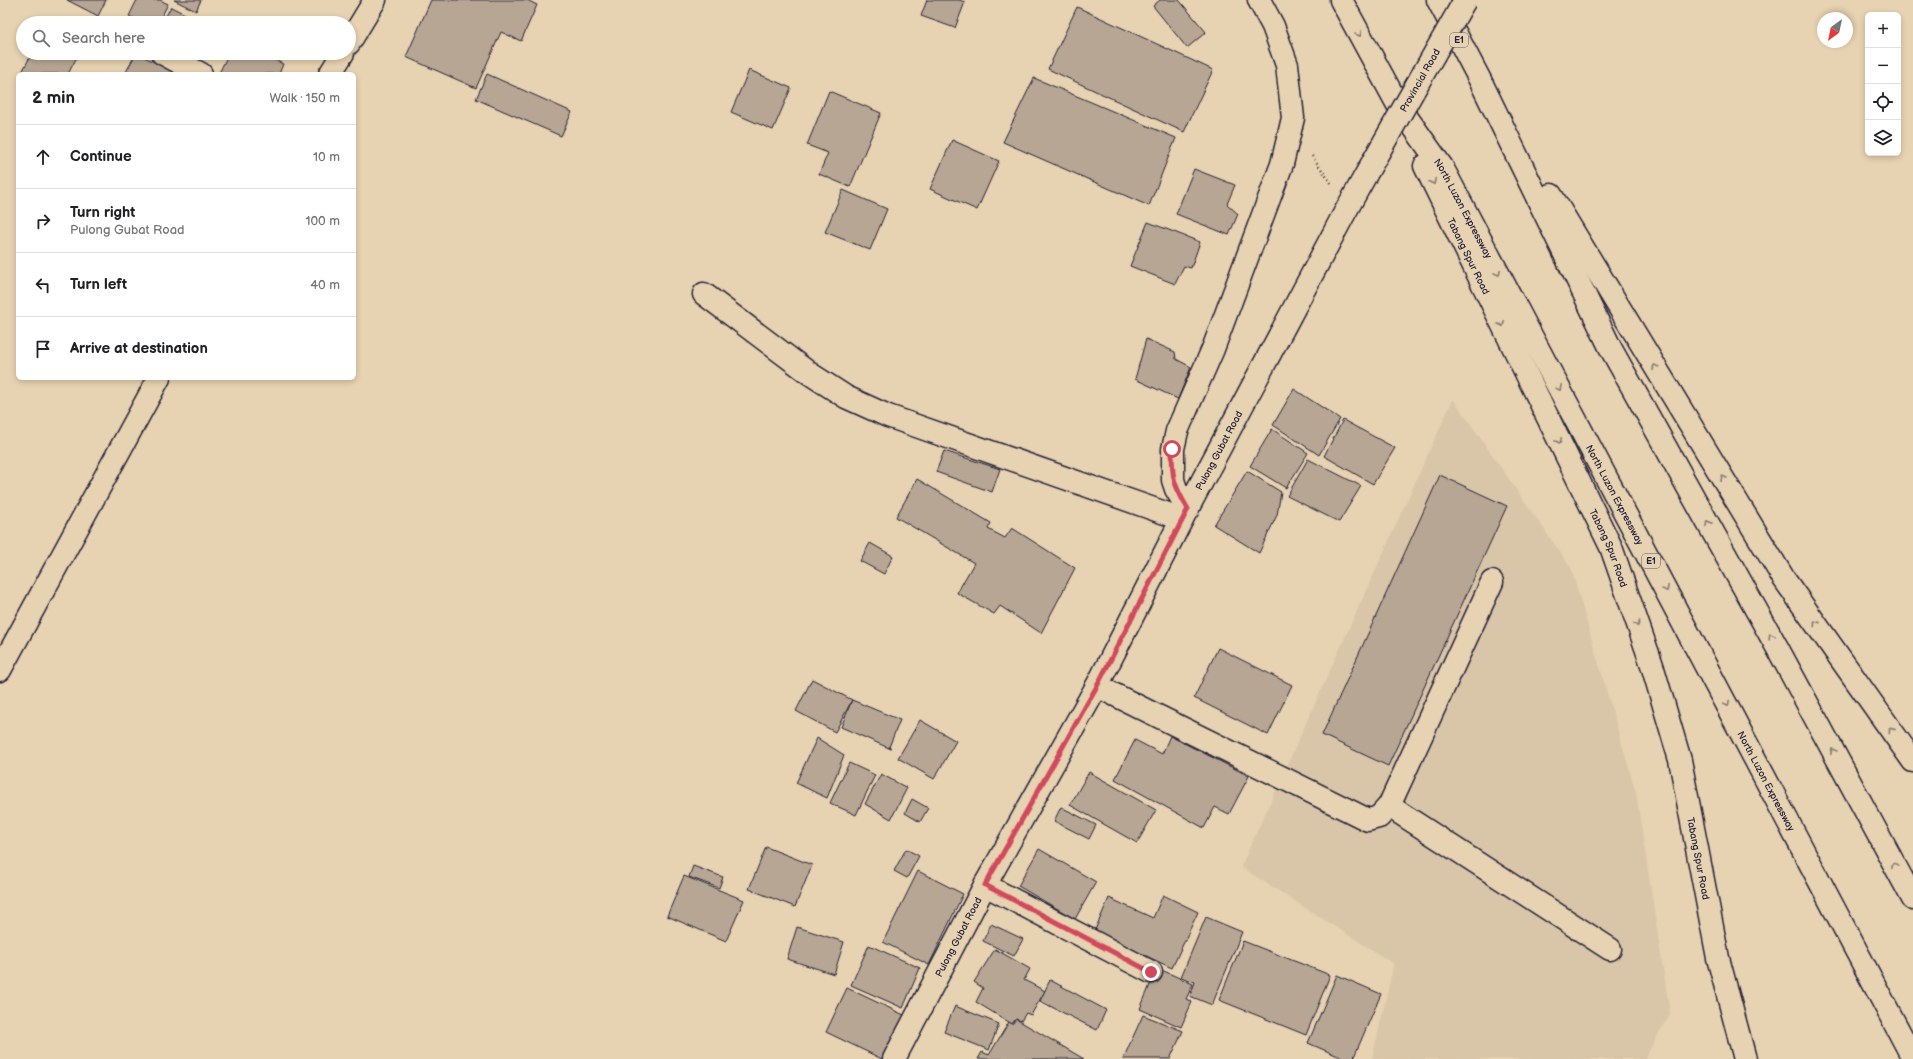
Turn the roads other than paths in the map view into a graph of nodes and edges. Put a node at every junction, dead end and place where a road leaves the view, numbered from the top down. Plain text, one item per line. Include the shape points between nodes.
1 (375, 0) edge
2 (1259, 0) edge
3 (1341, 0) edge
4 (1438, 0) edge
5 (1465, 0) edge
6 (356, 31) edge
7 (175, 60) edge
8 (339, 60) edge
9 (1379, 71) junction
10 (197, 72) edge
11 (331, 72) edge
12 (1480, 80) junction
13 (1374, 160) joint
14 (704, 294) dead end
15 (158, 380) edge
16 (1185, 514) junction
17 (1492, 582) dead end
18 (0, 670) edge
19 (1097, 686) junction
20 (1913, 761) edge
21 (1389, 806) junction
22 (985, 885) junction
23 (1913, 899) edge
24 (1610, 949) dead end
25 (1151, 972) dead end
26 (1913, 1058) edge
27 (894, 1059) edge
28 (1744, 1059) edge

1 - 6 main road
2 - 16 main road via 1273,26 1287,65 1293,118 1282,164 1172,449 1173,480
3 -> 9 main road, North Luzon Expressway / E1
4 - 12 main road, E1
5 - 13 main road, Provincial Road, bridge
7 - 10 main road
8 - 11 main road
9 -> 26 main road, North Luzon Expressway / E1 via 1398,105 1445,174
9 -> 28 main road, Tabang Spur Road / E1 via 1611,547 1652,665 1680,760 1718,958
20 -> 12 main road, E1 via 1784,579
23 -> 12 main road, E1 via 1612,349
13 - 16 main road, Pulong Gubat Road
14 - 16 main road via 809,373 846,397 888,416
15 - 18 main road
16 - 19 main road, Pulong Gubat Road
17 - 21 main road
19 - 21 main road via 1368,820 1379,816
19 - 22 main road, Pulong Gubat Road
21 - 24 main road
22 - 25 main road
22 - 27 main road, Pulong Gubat Road

